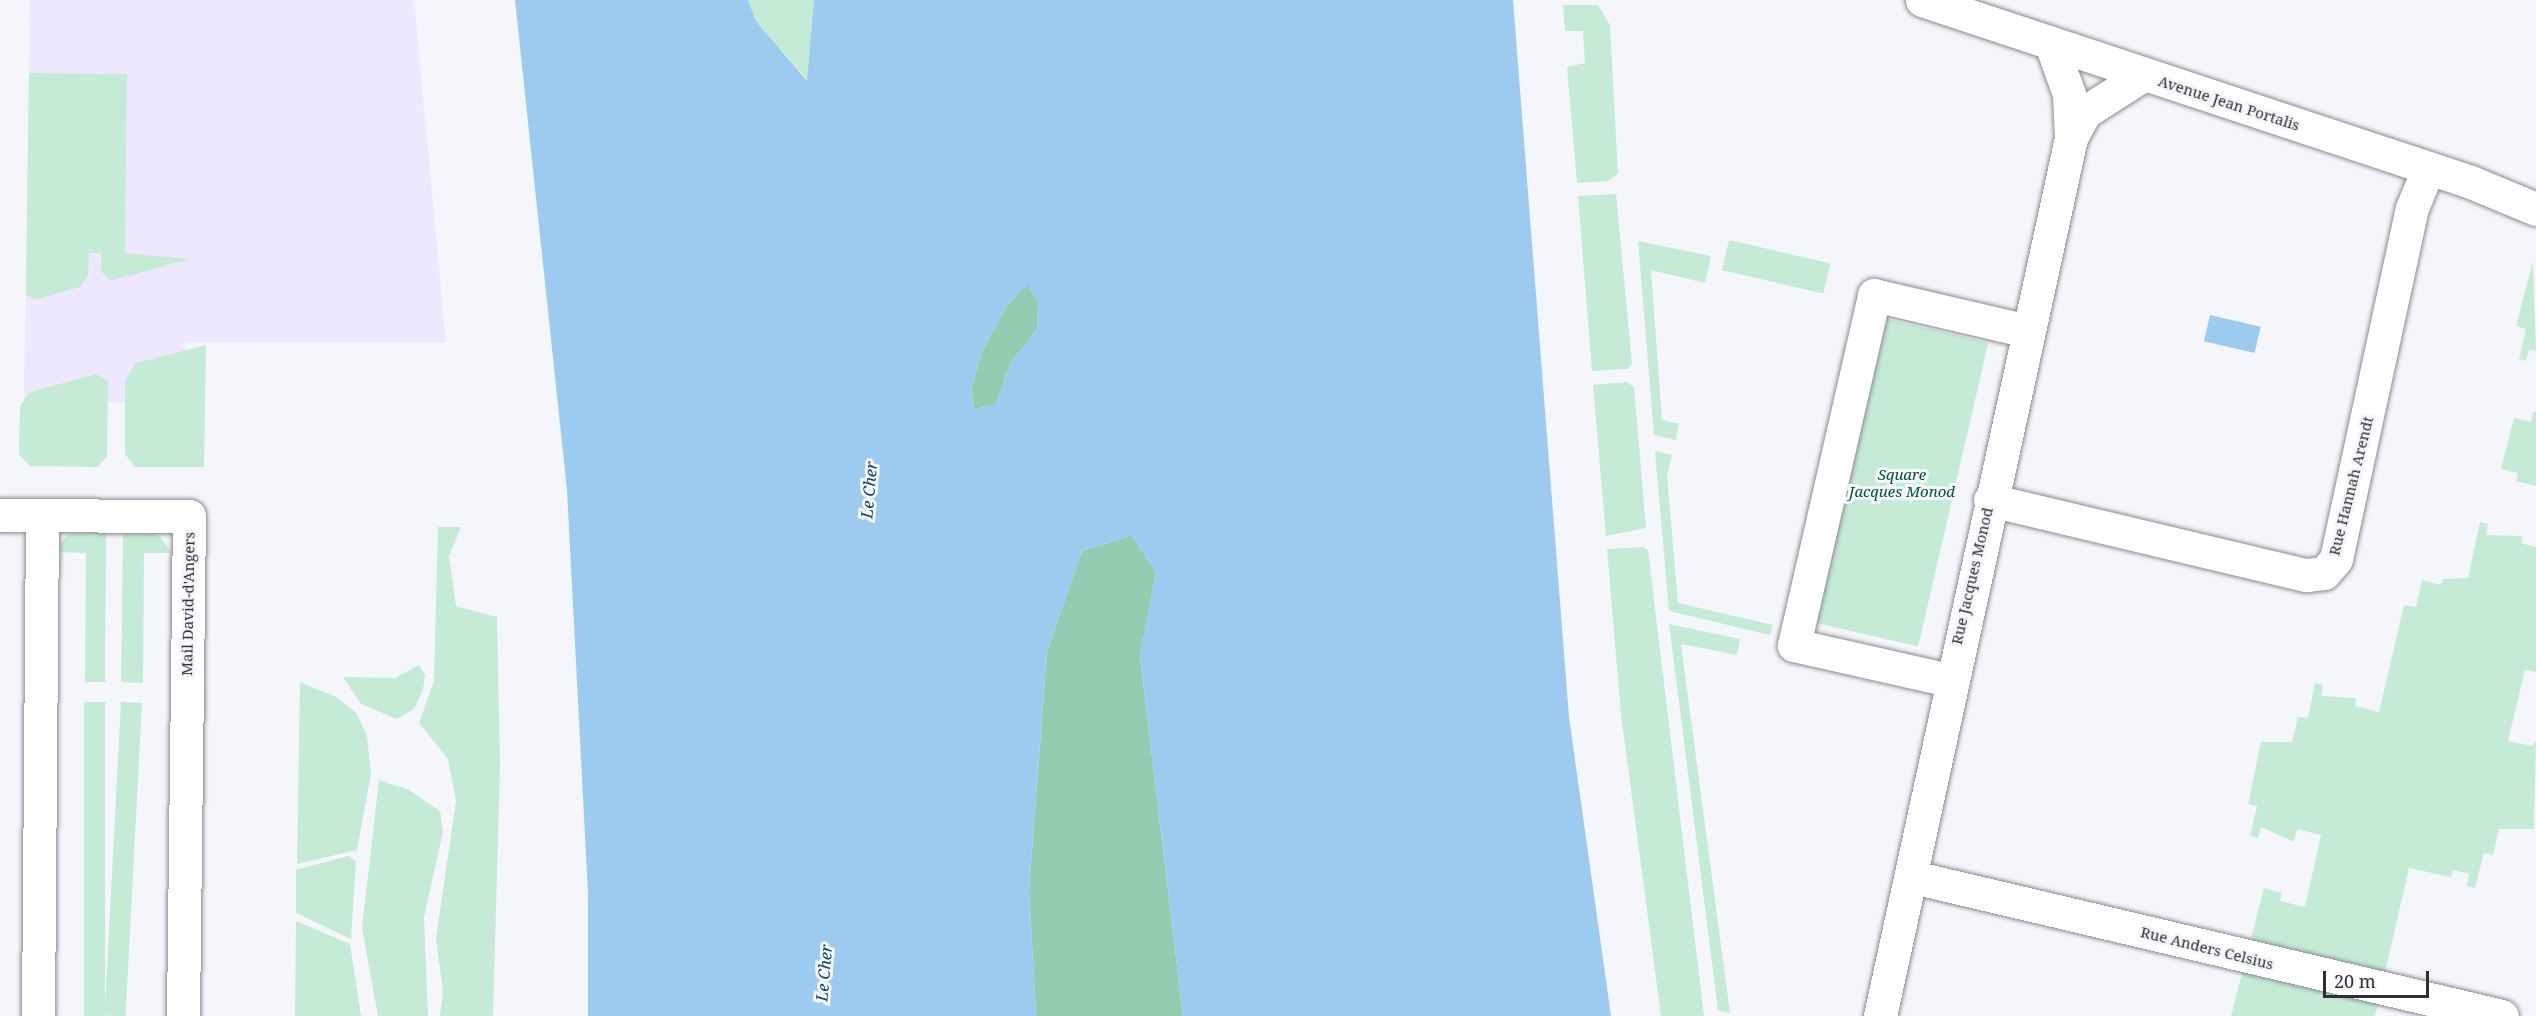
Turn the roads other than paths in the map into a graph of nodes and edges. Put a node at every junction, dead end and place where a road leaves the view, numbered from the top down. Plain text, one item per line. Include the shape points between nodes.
1 (1922, 0) edge
2 (2051, 44) junction
3 (2143, 75) junction
4 (2071, 138) junction
5 (2428, 169) junction
6 (2536, 209) edge
7 (2027, 331) junction
8 (1990, 500) junction
9 (0, 515) edge
10 (42, 515) junction
11 (1949, 680) junction
12 (1913, 877) junction
13 (38, 1016) edge
14 (183, 1016) edge
15 (1880, 1016) edge
16 (2502, 1016) edge

1 - 2 street, Avenue Jean Portalis
2 - 3 street, Avenue Jean Portalis
2 - 4 street, Rue Jacques Monod via 2069,94
3 - 4 street, Rue Jacques Monod via 2085,112
3 - 5 street, Avenue Jean Portalis
4 - 7 street, Rue Jacques Monod
5 - 6 street, Avenue Jean Portalis
5 - 8 street, Rue Hannah Arendt via 2412,208 2336,559 2324,573 2306,575
7 - 8 street, Rue Jacques Monod
7 - 11 street via 1874,295 1794,645
8 - 11 street, Rue Jacques Monod
9 - 10 street
10 - 13 street
10 - 14 street, Mail David-d'Angers via 189,516
11 - 12 street, Rue Jacques Monod
12 - 15 street, Rue Jacques Monod
12 - 16 street, Rue Anders Celsius

